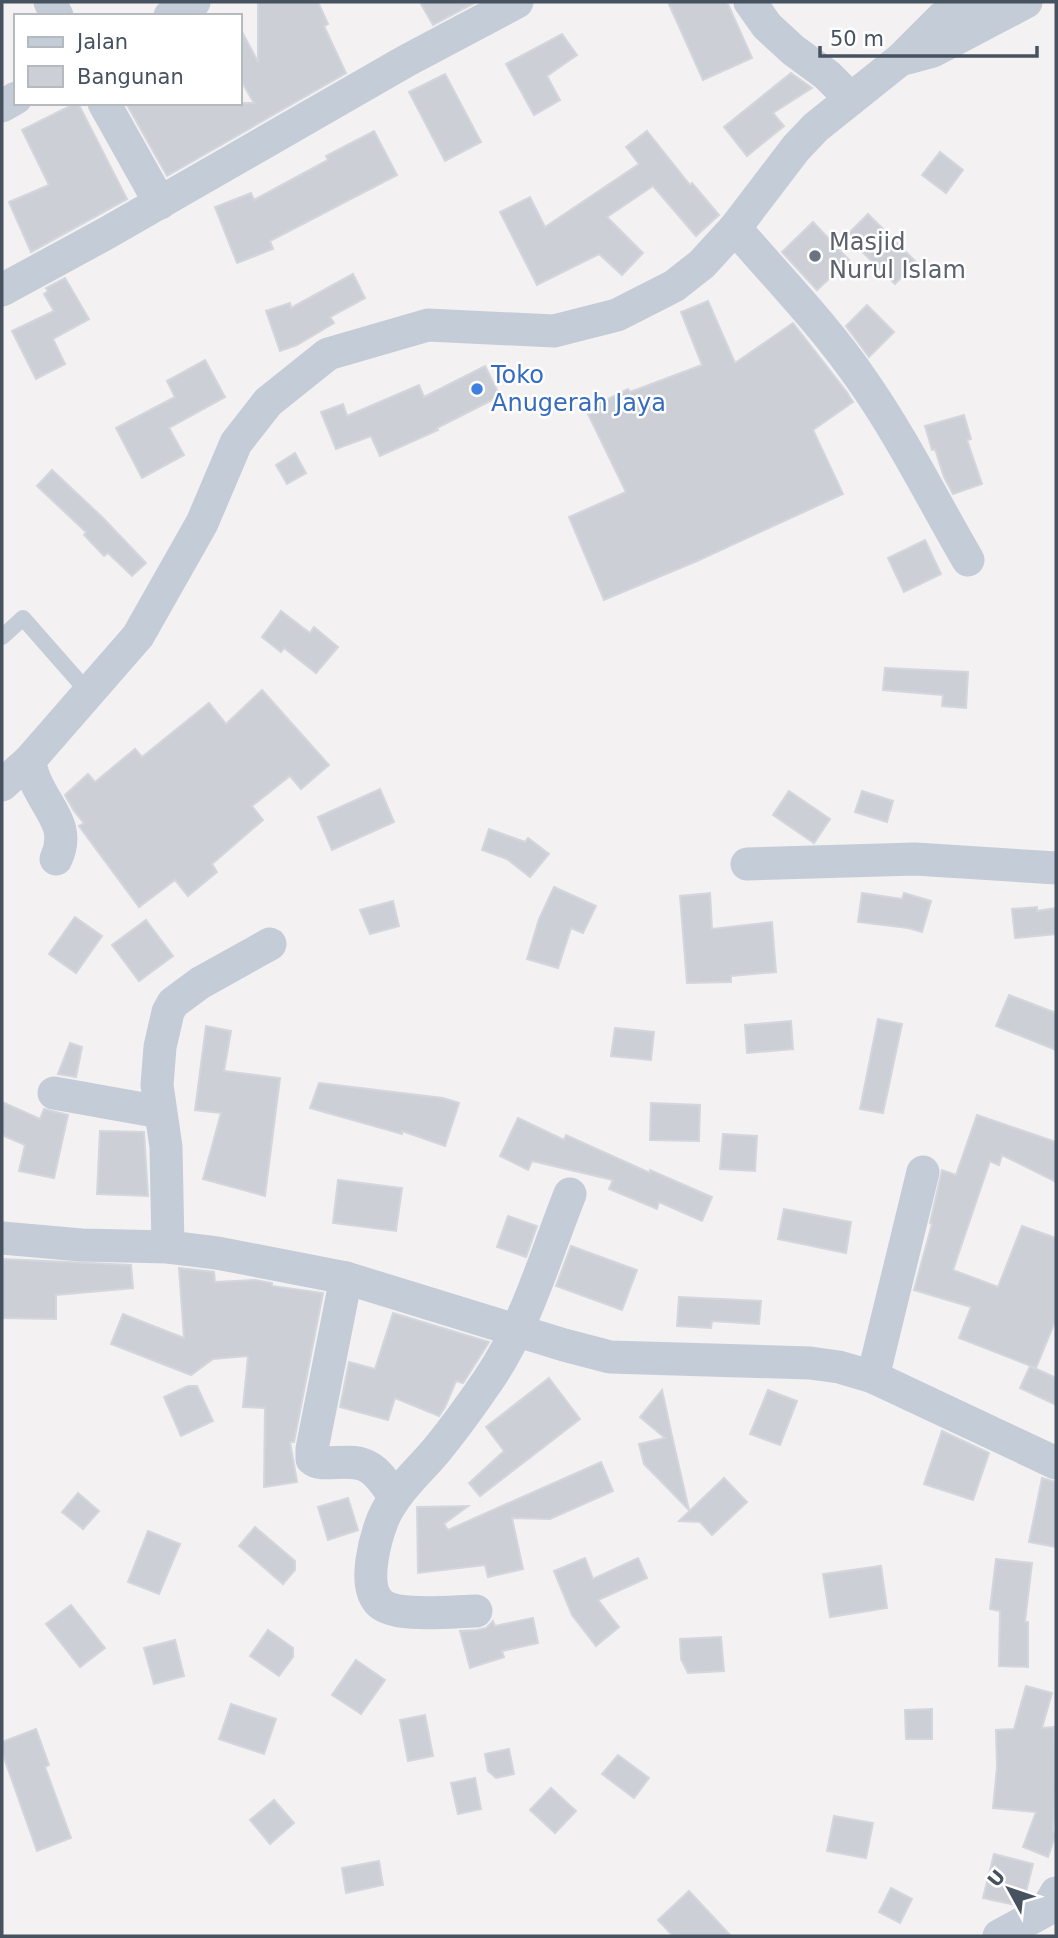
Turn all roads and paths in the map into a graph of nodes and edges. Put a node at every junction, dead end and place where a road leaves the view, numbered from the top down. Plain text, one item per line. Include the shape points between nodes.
1 (194, 2) edge
2 (517, 2) edge
3 (750, 2) edge
4 (973, 2) edge
5 (1026, 2) edge
6 (173, 14) edge
7 (901, 59) junction
8 (851, 99) junction
9 (105, 105) edge
10 (160, 203) junction
11 (735, 228) junction
12 (2, 290) edge
13 (968, 560) dead end
14 (2, 638) edge
15 (88, 692) junction
16 (29, 761) junction
17 (2, 785) edge
18 (56, 859) dead end
19 (747, 863) dead end
20 (1056, 868) edge
21 (270, 944) dead end
22 (54, 1094) dead end
23 (160, 1112) junction
24 (923, 1172) dead end
25 (570, 1194) dead end
26 (2, 1238) edge
27 (168, 1247) junction
28 (346, 1278) junction
29 (516, 1330) junction
30 (873, 1377) junction
31 (1056, 1463) edge
32 (396, 1497) junction
33 (476, 1611) dead end
34 (1056, 1893) edge
35 (999, 1936) edge

1 - 6 street
2 - 10 street
3 - 8 street via 766,26
4 - 7 street via 943,18
5 - 7 street via 933,51
7 - 8 street
8 - 11 street via 796,148
9 - 10 street
10 - 12 street
11 - 13 street via 863,380
11 - 15 street via 688,276 617,315 554,331 428,325 328,354 268,402 236,443 202,523 138,636
14 - 15 lane via 23,618
15 - 16 street
16 - 17 street
16 - 18 street via 59,823 63,845
19 - 20 street via 915,859
21 - 23 street via 173,1003 160,1047
22 - 23 street
23 - 27 street via 166,1147
24 - 30 street
25 - 29 street
26 - 27 street
27 - 28 street via 218,1252
28 - 29 street
28 - 32 street via 312,1459 360,1463
29 - 30 street via 610,1357 810,1363
29 - 32 street via 490,1377
30 - 31 street
32 - 33 street via 375,1545 370,1576 377,1601 399,1612
34 - 35 street via 1046,1910

